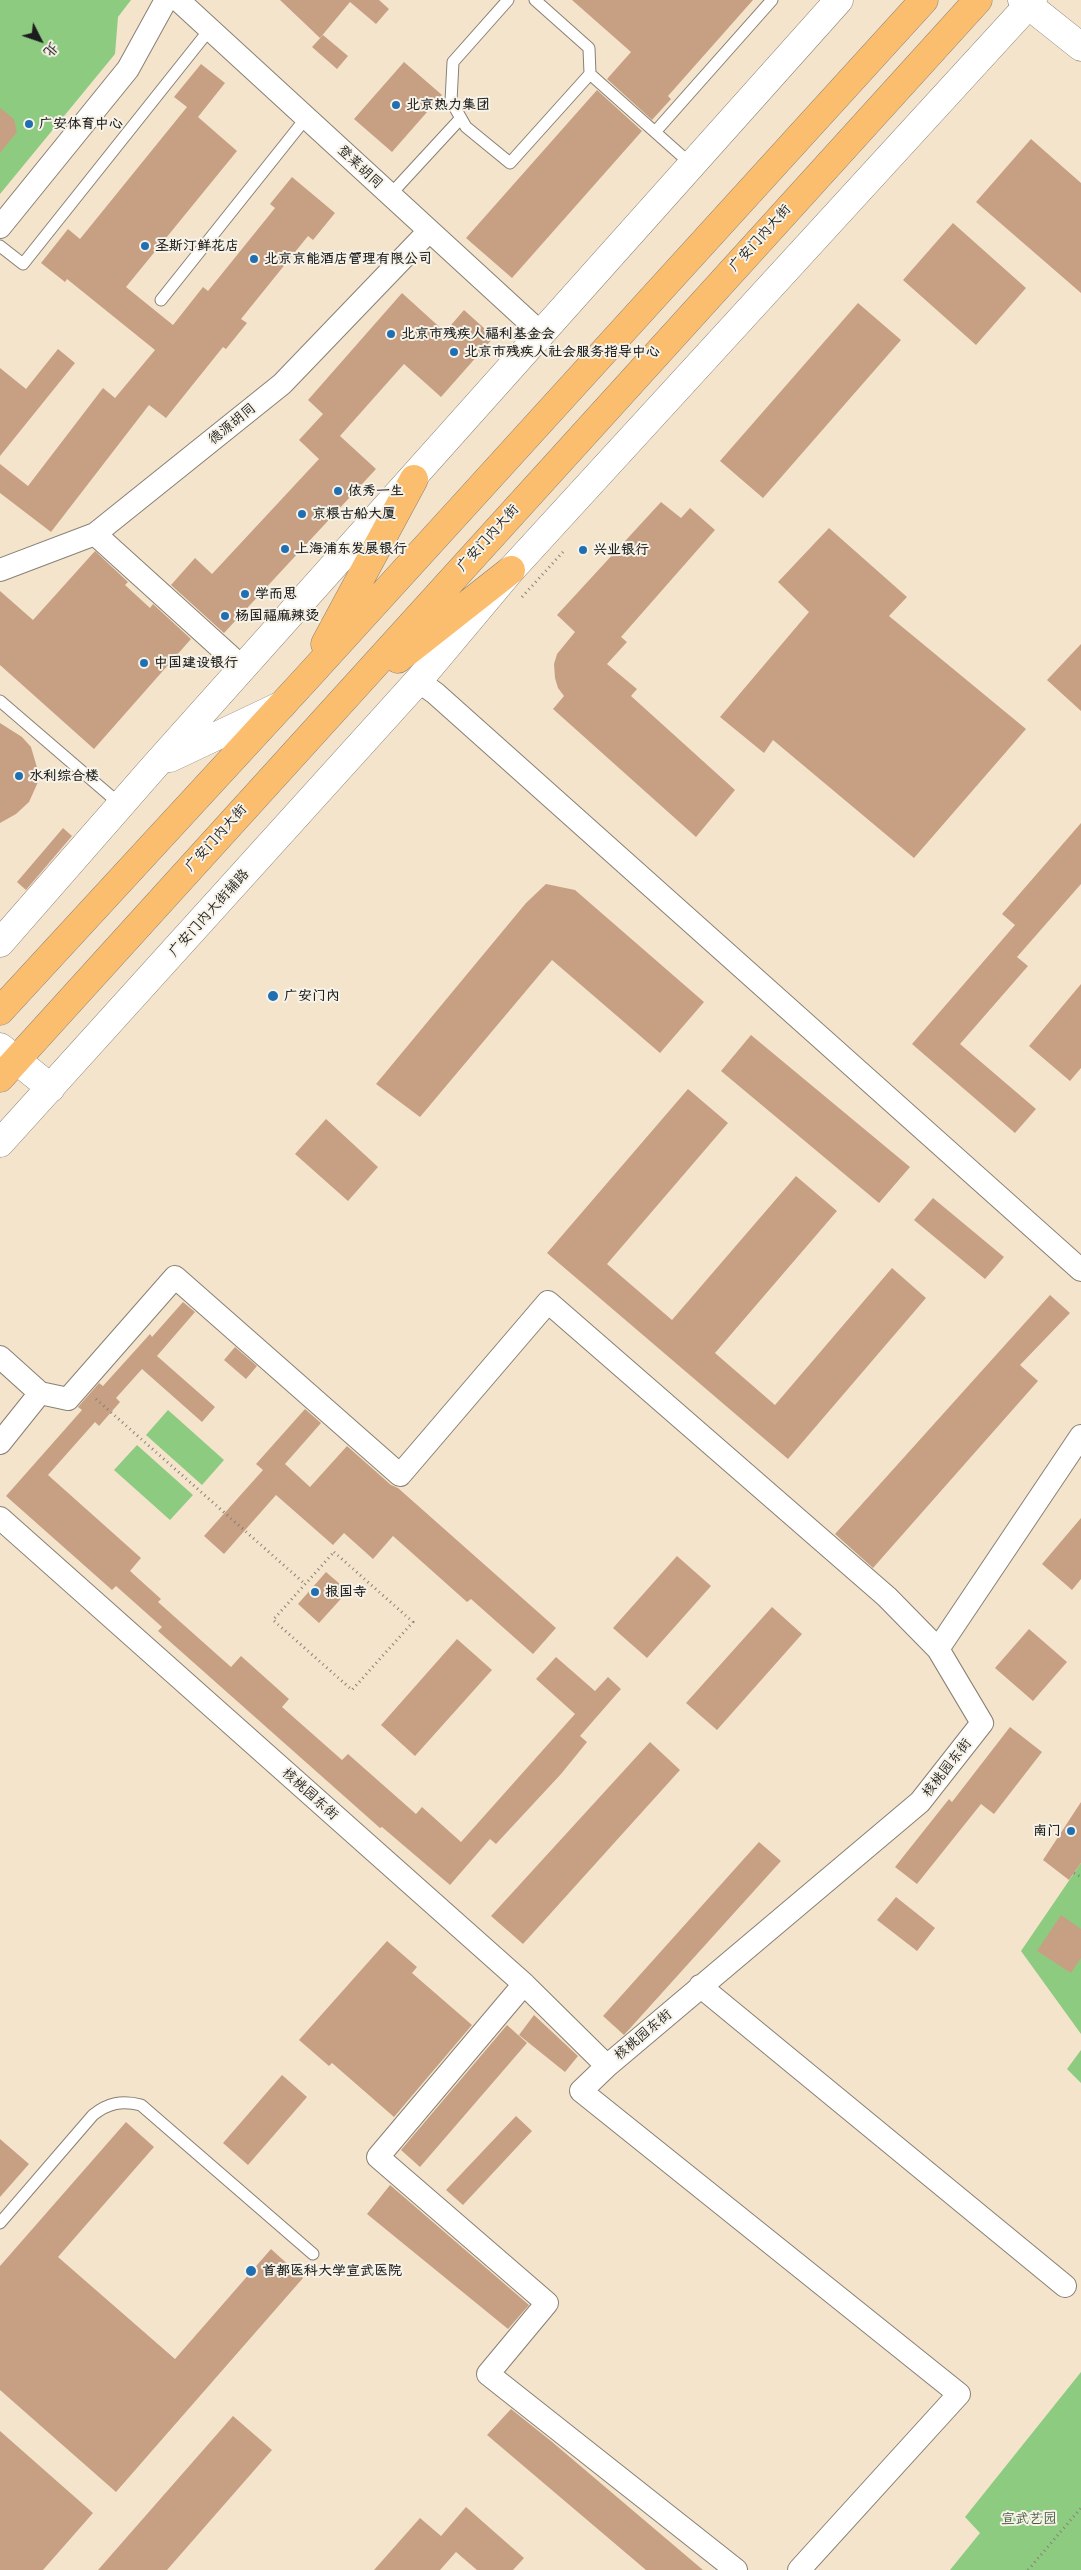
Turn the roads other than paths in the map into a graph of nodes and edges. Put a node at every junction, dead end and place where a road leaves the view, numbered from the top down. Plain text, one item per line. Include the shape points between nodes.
1 (166, 0) edge
2 (178, 0) edge
3 (508, 0) edge
4 (535, 0) edge
5 (772, 0) edge
6 (839, 0) edge
7 (924, 0) edge
8 (978, 0) edge
9 (1028, 2) edge
10 (210, 29) junction
11 (1081, 47) edge
12 (590, 74) junction
13 (306, 118) junction
14 (461, 118) junction
15 (655, 132) junction
16 (692, 165) junction
17 (390, 195) junction
18 (0, 227) edge
19 (428, 231) junction
20 (0, 246) edge
21 (161, 300) dead end
22 (542, 334) junction
23 (414, 478) junction
24 (95, 534) junction
25 (0, 570) edge
26 (510, 570) junction
27 (243, 668) junction
28 (305, 680) junction
29 (418, 682) junction
30 (0, 701) edge
31 (282, 705) junction
32 (338, 706) junction
33 (153, 768) junction
34 (121, 804) junction
35 (0, 943) edge
36 (0, 1011) edge
37 (5, 1061) edge
38 (51, 1088) junction
39 (0, 1143) edge
40 (1081, 1270) edge
41 (0, 1358) edge
42 (40, 1393) junction
43 (1081, 1436) edge
44 (0, 1443) edge
45 (0, 1518) edge
46 (938, 1649) junction
47 (524, 1984) junction
48 (700, 1986) junction
49 (607, 2066) junction
50 (0, 2223) edge
51 (314, 2254) dead end
52 (1065, 2286) dead end
53 (736, 2570) edge
54 (799, 2570) edge

1 - 18 street via 128,69
2 - 10 street, 登莱胡同
3 - 14 lane via 453,62 451,102
4 - 12 lane via 589,48
5 - 15 lane
6 - 16 street
7 - 28 main road
8 - 32 main road, 广安门内大街
9 - 11 street
9 - 26 street
10 - 13 street, 登莱胡同
10 - 20 lane via 23,264
12 - 14 lane via 510,164
12 - 15 lane
13 - 17 street, 登莱胡同
13 - 21 lane
14 - 17 lane
15 - 16 lane
16 - 22 street
17 - 19 street, 登莱胡同
19 - 22 street, 登莱胡同
19 - 24 street, 德源胡同 via 282,384
22 - 23 street
23 - 27 street
23 - 28 main road
24 - 25 street, 德源胡同
24 - 27 street
26 - 29 street
26 - 32 main road
27 - 33 street
28 - 31 main road
29 - 38 street, 广安门内大街辅路
29 - 40 street via 435,693
30 - 34 lane
31 - 33 street
31 - 36 main road
32 - 37 main road, 广安门内大街
33 - 34 street
34 - 35 street
37 - 38 street
38 - 39 street, 广安门内大街辅路
41 - 42 street
42 - 44 street
42 - 46 street via 68,1399 175,1277 400,1475 548,1302 887,1597
43 - 46 street
45 - 47 street, 核桃园东街
46 - 48 street, 核桃园东街 via 982,1723 920,1802
47 - 49 street, 核桃园东街
47 - 53 street via 378,2157 547,2303 488,2374
48 - 49 street, 核桃园东街
48 - 52 street
49 - 54 street via 581,2091 959,2394
50 - 51 lane via 93,2115 110,2104 130,2102 141,2105

